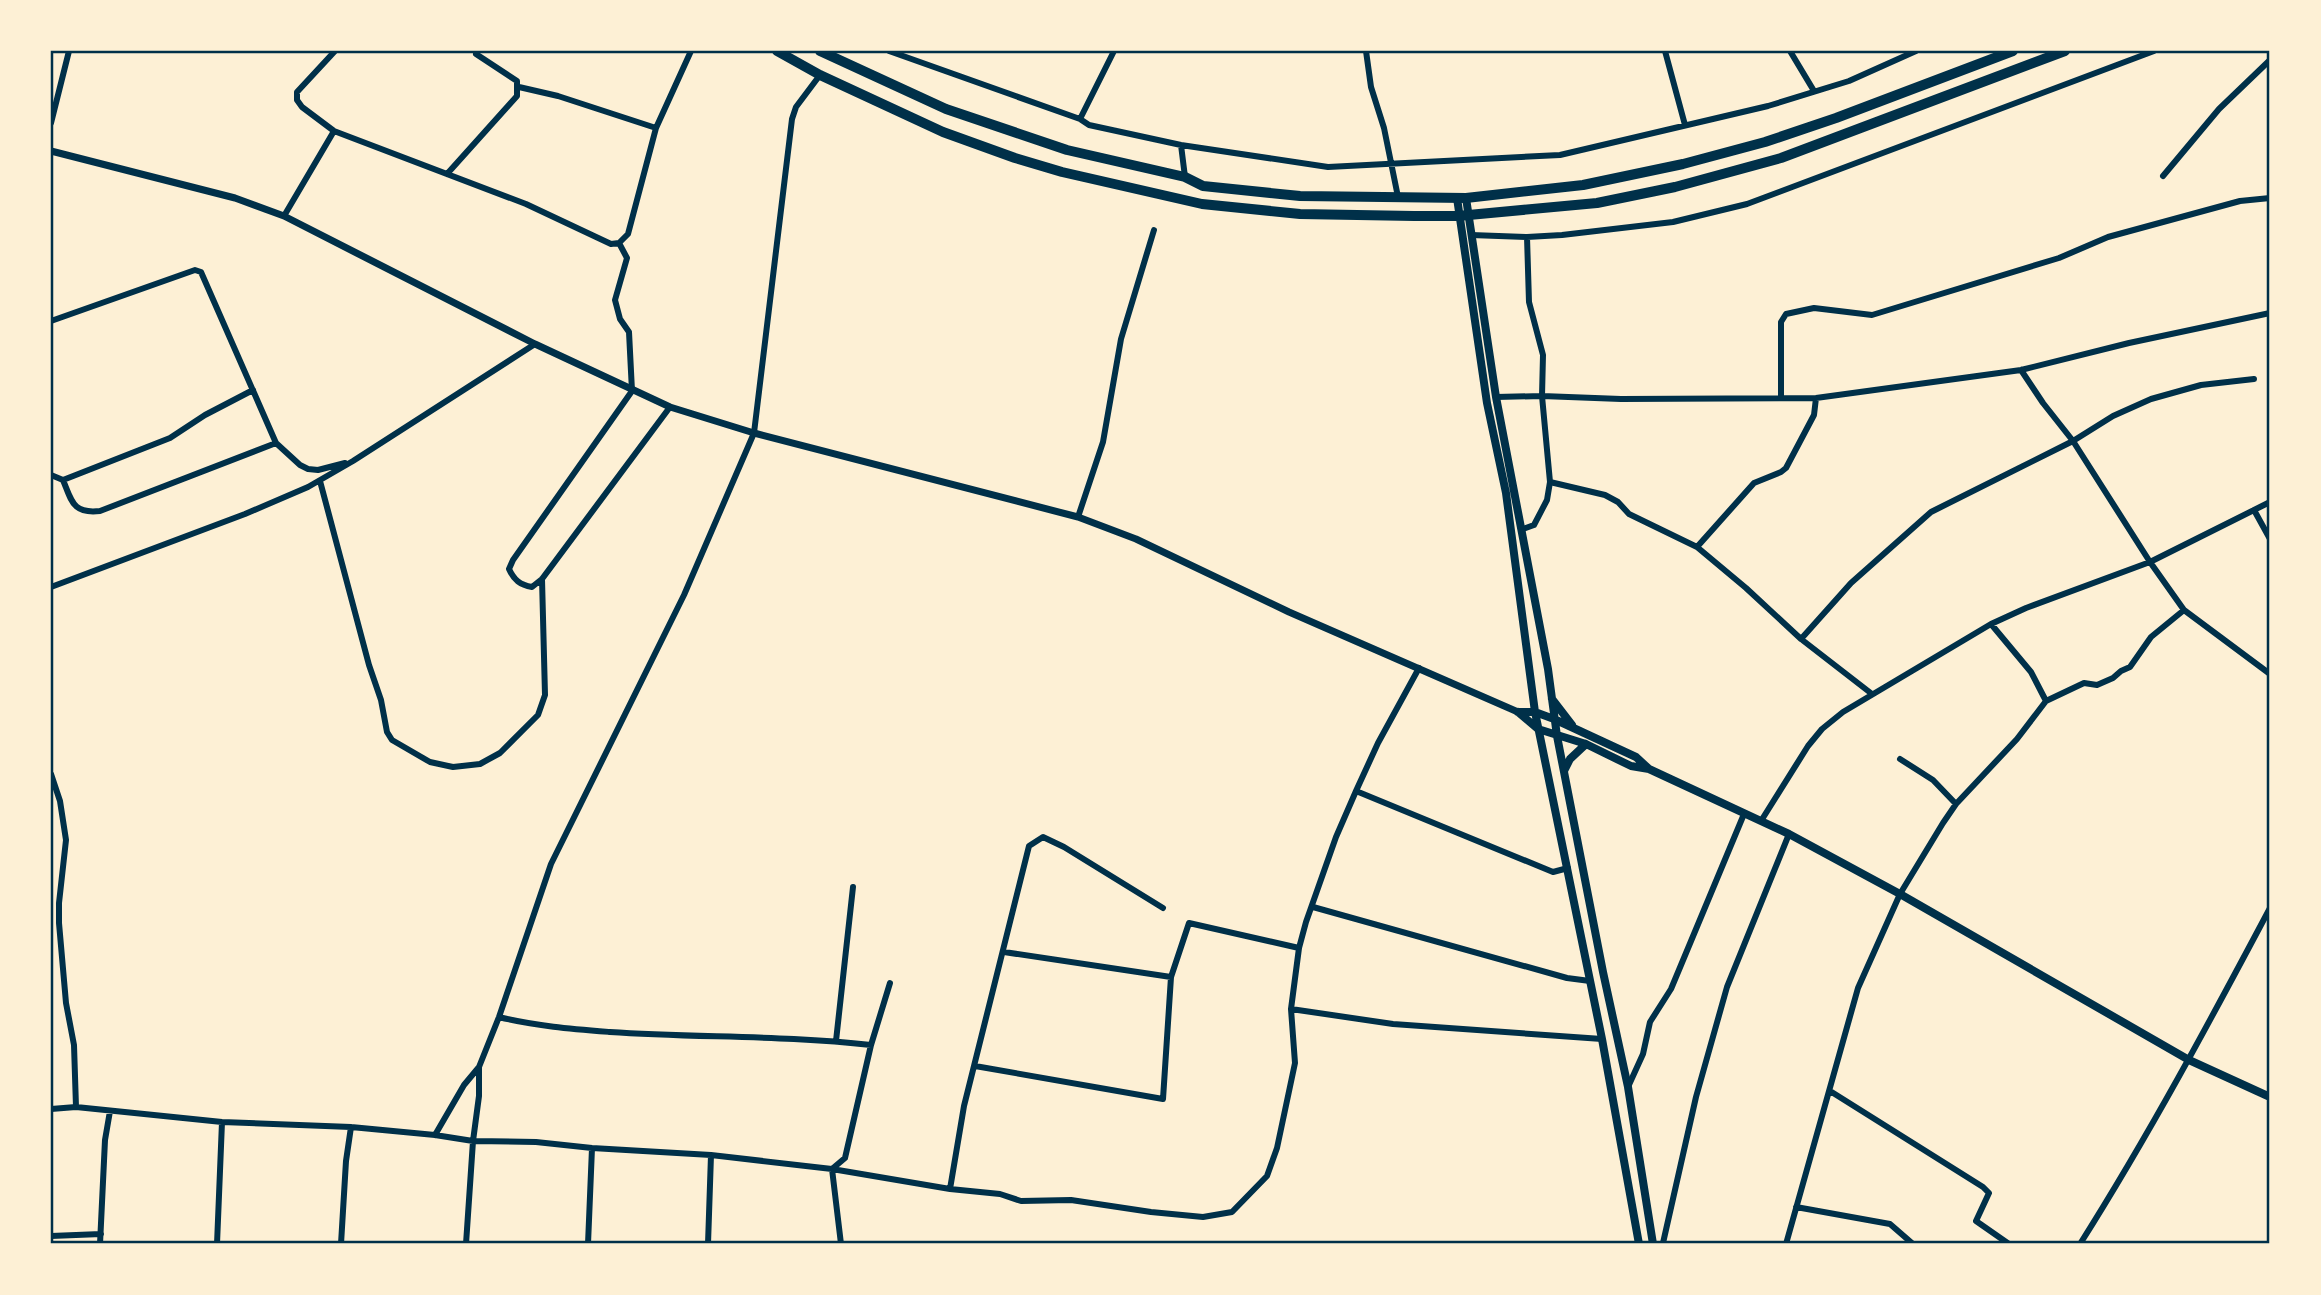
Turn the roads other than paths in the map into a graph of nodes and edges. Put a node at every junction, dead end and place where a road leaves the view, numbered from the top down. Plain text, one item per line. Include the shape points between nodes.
1 (69, 51) edge
2 (335, 51) edge
3 (691, 51) edge
4 (777, 51) edge
5 (821, 51) edge
6 (889, 51) edge
7 (1114, 51) edge
8 (1366, 51) edge
9 (1665, 51) edge
10 (1790, 51) edge
11 (1916, 51) edge
12 (2013, 51) edge
13 (2065, 51) edge
14 (2154, 51) edge
15 (475, 54) dead end
16 (2270, 60) edge
17 (820, 75) junction
18 (519, 87) junction
19 (1814, 91) junction
20 (1080, 119) junction
21 (51, 124) edge
22 (1685, 125) junction
23 (656, 128) junction
24 (334, 131) junction
25 (1181, 145) junction
26 (51, 151) edge
27 (1392, 164) junction
28 (447, 174) junction
29 (2163, 176) dead end
30 (1185, 177) junction
31 (1398, 197) junction
32 (1461, 198) junction
33 (2270, 198) edge
34 (1463, 215) junction
35 (284, 216) junction
36 (1154, 230) dead end
37 (1471, 235) junction
38 (1527, 237) junction
39 (619, 243) junction
40 (2270, 313) edge
41 (51, 321) edge
42 (535, 344) junction
43 (2021, 370) junction
44 (2254, 379) dead end
45 (253, 390) junction
46 (632, 391) junction
47 (1542, 396) junction
48 (1496, 397) junction
49 (1781, 397) junction
50 (1816, 398) junction
51 (670, 407) junction
52 (754, 433) junction
53 (2073, 441) junction
54 (276, 443) junction
55 (353, 461) junction
56 (51, 475) edge
57 (63, 480) junction
58 (320, 481) junction
59 (1550, 482) junction
60 (2270, 502) edge
61 (2254, 510) junction
62 (1077, 517) junction
63 (1523, 529) junction
64 (2270, 539) edge
65 (1697, 547) junction
66 (2150, 562) junction
67 (542, 579) junction
68 (51, 587) edge
69 (2184, 610) junction
70 (1991, 624) junction
71 (1801, 639) junction
72 (1419, 667) junction
73 (2270, 674) edge
74 (1872, 694) junction
75 (1551, 697) junction
76 (2046, 701) junction
77 (1518, 712) junction
78 (1535, 712) junction
79 (1554, 719) junction
80 (1538, 729) junction
81 (1582, 733) junction
82 (1557, 736) junction
83 (1586, 744) junction
84 (1900, 760) dead end
85 (1649, 769) junction
86 (1564, 771) junction
87 (51, 774) edge
88 (1356, 790) junction
89 (1956, 804) junction
90 (1744, 814) junction
91 (1760, 821) junction
92 (1789, 834) junction
93 (1568, 868) junction
94 (853, 887) dead end
95 (1900, 894) junction
96 (1312, 907) junction
97 (1163, 908) dead end
98 (2270, 908) edge
99 (1299, 948) junction
100 (1003, 952) junction
101 (1171, 977) junction
102 (1590, 982) junction
103 (890, 983) dead end
104 (1291, 1009) junction
105 (499, 1017) junction
106 (1602, 1039) junction
107 (836, 1041) junction
108 (871, 1045) junction
109 (2189, 1060) junction
110 (975, 1066) junction
111 (479, 1067) junction
112 (1628, 1087) junction
113 (1830, 1091) junction
114 (2270, 1097) edge
115 (76, 1107) junction
116 (51, 1109) edge
117 (110, 1111) junction
118 (222, 1122) junction
119 (351, 1127) junction
120 (435, 1135) junction
121 (473, 1141) junction
122 (592, 1148) junction
123 (710, 1155) junction
124 (832, 1169) junction
125 (950, 1189) junction
126 (1796, 1207) junction
127 (101, 1234) junction
128 (51, 1236) edge
129 (100, 1244) edge
130 (217, 1244) edge
131 (341, 1244) edge
132 (466, 1244) edge
133 (588, 1244) edge
134 (708, 1244) edge
135 (841, 1244) edge
136 (1639, 1244) edge
137 (1653, 1244) edge
138 (1661, 1244) edge
139 (1786, 1244) edge
140 (1913, 1244) edge
141 (2009, 1244) edge
142 (2080, 1244) edge

1 - 21 street
2 - 24 street via 297,92 302,107
3 - 23 street
4 - 17 highway
5 - 30 highway via 946,109 1067,150
6 - 20 street
7 - 20 street
8 - 27 street
9 - 22 street
10 - 19 street
11 - 19 street
12 - 32 highway via 1836,118 1683,164 1583,185
13 - 34 highway via 1768,162 1597,203
14 - 38 street via 1747,204 1673,222
15 - 18 street via 517,81
16 - 29 street via 2219,109
17 - 34 highway via 943,132 1015,158 1202,204 1300,214
17 - 52 street via 792,119
18 - 23 street
18 - 28 street via 517,96
19 - 22 street
20 - 25 street via 1089,125
22 - 27 street via 1560,155
23 - 39 street via 628,234
24 - 28 street
24 - 35 street
25 - 27 street via 1328,167
25 - 30 street
26 - 35 street via 223,194
27 - 31 street
28 - 39 street via 611,244
30 - 31 highway via 1203,187 1300,196
31 - 32 highway
32 - 34 main road
33 - 49 street via 2240,201 2108,237 2059,258 1872,315 1814,308 1786,314 1781,322
34 - 37 main road
34 - 78 main road
35 - 42 street
36 - 62 street via 1121,339 1103,442
37 - 38 street
37 - 48 main road
38 - 47 street via 1529,302 1543,355
39 - 46 street via 627,258 615,300 629,332
40 - 43 street
41 - 45 street via 195,270 201,272
42 - 46 street
42 - 55 street
43 - 50 street
43 - 53 street
44 - 53 street via 2201,385 2151,399
45 - 54 street
45 - 57 street via 170,438
46 - 51 street
46 - 67 street via 509,569 523,585 532,587
47 - 48 street
47 - 49 street
47 - 59 street
48 - 63 main road
49 - 50 street
50 - 65 street via 1814,415 1786,468 1754,483
51 - 52 street
51 - 67 street
52 - 62 street
52 - 105 street via 684,595 551,864
53 - 66 street
53 - 71 street via 1931,512 1850,583
54 - 55 street via 308,468 318,470
54 - 57 street via 100,511 86,513 76,508
55 - 58 street
56 - 57 street
58 - 67 street via 387,732 392,740 430,762 453,767 480,764 500,753 538,715 545,695 546,668
58 - 68 street
59 - 63 street via 1534,525
59 - 65 street via 1605,495 1629,514
60 - 61 street
61 - 64 street
61 - 66 street
62 - 72 street via 1136,539
63 - 75 main road
65 - 71 street
66 - 69 street
66 - 70 street
69 - 73 street
69 - 76 street via 2151,637 2130,667 2097,685 2084,683
70 - 74 street
70 - 76 street via 2031,672
71 - 74 street
72 - 77 street
72 - 88 street
74 - 91 street via 1822,729
75 - 79 main road
75 - 81 main road via 1567,721
76 - 89 street
77 - 78 main road
77 - 80 main road
78 - 79 main road
78 - 80 main road
79 - 81 main road
79 - 82 main road
80 - 82 main road
80 - 93 main road
81 - 85 main road via 1636,757
82 - 83 main road
82 - 86 main road
83 - 85 main road via 1631,766
83 - 86 main road
84 - 89 street via 1933,780
85 - 90 main road
86 - 112 main road
87 - 115 street via 66,840 59,923 74,1045
88 - 93 street via 1553,872
88 - 96 street
89 - 95 street
90 - 91 main road
90 - 112 street via 1671,989 1650,1022 1643,1054
91 - 92 main road
92 - 95 main road
92 - 138 street via 1727,987
93 - 102 main road
94 - 107 street
95 - 109 main road
95 - 113 street via 1858,988
96 - 99 street
96 - 102 street
97 - 100 street via 1043,837 1029,846
98 - 109 street
99 - 101 street via 1189,923
99 - 104 street
100 - 101 street
100 - 110 street
101 - 110 street via 1163,1099
102 - 106 main road
103 - 108 street
104 - 106 street via 1393,1024
104 - 125 street via 1295,1063 1277,1148 1267,1176 1232,1212 1203,1217 1071,1200 1021,1201
105 - 107 street via 627,1033
105 - 111 street
106 - 136 main road
107 - 108 street
108 - 124 street via 845,1158
109 - 114 main road
109 - 142 street
110 - 125 street
111 - 120 street
111 - 121 street
112 - 137 main road
113 - 126 street
113 - 141 street via 1983,1187 1989,1193 1976,1221
115 - 116 street
115 - 117 street
117 - 118 street
117 - 127 street
118 - 119 street
118 - 130 street
119 - 120 street
119 - 131 street
120 - 121 street
121 - 122 street
121 - 132 street
122 - 123 street
122 - 133 street
123 - 124 street
123 - 134 street
124 - 125 street
124 - 135 street
126 - 139 street
126 - 140 street via 1890,1224
127 - 128 street
127 - 129 street

